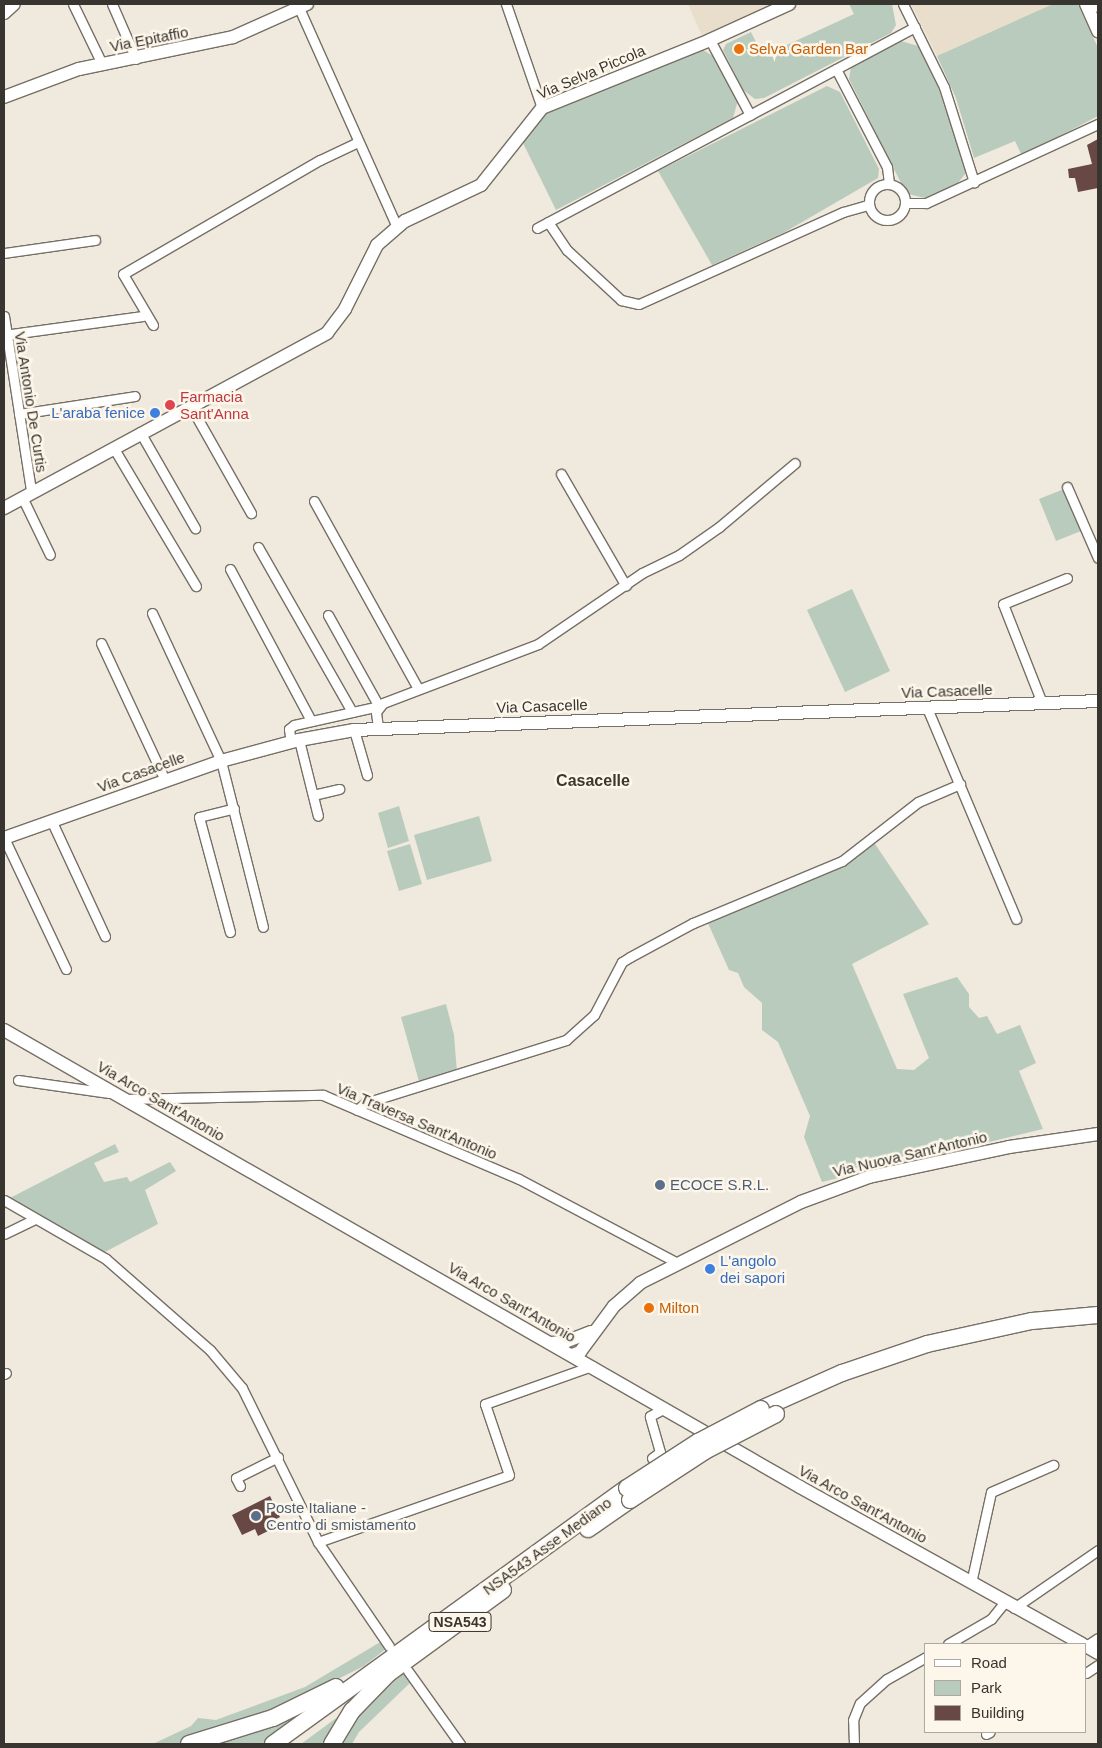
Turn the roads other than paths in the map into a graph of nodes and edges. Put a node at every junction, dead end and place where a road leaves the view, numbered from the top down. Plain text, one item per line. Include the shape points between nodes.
1 (14, 4) edge
2 (73, 4) edge
3 (112, 4) edge
4 (506, 4) edge
5 (789, 4) edge
6 (903, 4) edge
7 (1086, 4) edge
8 (295, 7) edge
9 (4, 14) edge
10 (915, 27) junction
11 (1098, 31) edge
12 (710, 40) junction
13 (136, 58) junction
14 (102, 64) junction
15 (836, 69) junction
16 (4, 97) edge
17 (542, 108) junction
18 (750, 115) junction
19 (1098, 124) edge
20 (358, 142) junction
21 (974, 182) junction
22 (889, 184) junction
23 (905, 203) junction
24 (868, 205) junction
25 (548, 222) junction
26 (397, 227) junction
27 (536, 228) dead end
28 (94, 240) dead end
29 (4, 253) edge
30 (4, 316) edge
31 (143, 316) dead end
32 (153, 325) dead end
33 (5, 334) edge
34 (135, 396) dead end
35 (191, 407) junction
36 (19, 414) junction
37 (140, 432) junction
38 (113, 447) junction
39 (795, 462) dead end
40 (561, 474) dead end
41 (1067, 487) dead end
42 (27, 494) junction
43 (314, 500) dead end
44 (4, 508) edge
45 (252, 513) dead end
46 (195, 528) dead end
47 (258, 547) dead end
48 (50, 555) dead end
49 (1098, 558) edge
50 (230, 569) dead end
51 (1067, 578) dead end
52 (196, 586) dead end
53 (626, 586) junction
54 (152, 613) dead end
55 (328, 615) dead end
56 (102, 643) dead end
57 (418, 689) junction
58 (1098, 701) edge
59 (1042, 703) junction
60 (379, 705) junction
61 (927, 708) junction
62 (352, 712) junction
63 (310, 721) junction
64 (378, 727) junction
65 (354, 730) junction
66 (295, 741) junction
67 (222, 761) junction
68 (368, 775) dead end
69 (165, 780) junction
70 (960, 784) junction
71 (339, 789) dead end
72 (312, 795) junction
73 (234, 808) junction
74 (318, 816) dead end
75 (52, 822) junction
76 (4, 838) edge
77 (1016, 919) dead end
78 (263, 927) dead end
79 (230, 932) dead end
80 (105, 936) dead end
81 (66, 969) dead end
82 (4, 1030) edge
83 (18, 1080) dead end
84 (120, 1096) junction
85 (357, 1110) junction
86 (1098, 1134) edge
87 (4, 1200) edge
88 (35, 1219) junction
89 (4, 1234) edge
90 (676, 1262) junction
91 (1098, 1316) edge
92 (1098, 1325) edge
93 (591, 1332) junction
94 (550, 1343) junction
95 (572, 1355) junction
96 (893, 1360) junction
97 (595, 1368) junction
98 (665, 1408) junction
99 (278, 1457) junction
100 (652, 1458) dead end
101 (1053, 1465) dead end
102 (240, 1486) dead end
103 (318, 1542) junction
104 (1098, 1550) edge
105 (971, 1583) junction
106 (1010, 1605) junction
107 (950, 1643) edge
108 (1081, 1643) edge
109 (389, 1646) dead end
110 (1087, 1646) edge
111 (1098, 1653) edge
112 (924, 1658) edge
113 (1098, 1665) edge
114 (383, 1670) junction
115 (408, 1671) dead end
116 (1087, 1672) edge
117 (189, 1744) edge
118 (273, 1744) edge
119 (290, 1744) edge
120 (332, 1744) edge
121 (460, 1744) edge
122 (854, 1744) edge

1 - 9 street
2 - 14 street
3 - 13 street
4 - 17 street
5 - 12 street, Via Selva Piccola
6 - 10 street
7 - 11 street
8 - 13 street, Via Epitaffio via 234,37
8 - 20 street, Via Epitaffio
10 - 15 street
10 - 21 street via 944,87
12 - 17 street, Via Selva Piccola
12 - 18 street
13 - 14 street, Via Epitaffio
14 - 16 street, Via Epitaffio via 79,69
15 - 18 street
15 - 22 street via 887,167
17 - 26 street, Via Selva Piccola via 482,185
18 - 25 street
19 - 21 street
20 - 26 street, Via Epitaffio
20 - 32 street via 320,160 123,274
21 - 23 street via 926,203
22 - 23 street via 902,190
22 - 24 street via 874,188
23 - 24 street via 899,216 888,220 874,215
24 - 25 street via 842,212 639,304 621,300 567,250
25 - 27 street
26 - 35 street, Via Selva Piccola via 371,253 345,309 327,333
28 - 29 street
30 - 33 street, Via Antonio De Curtis
31 - 33 street
33 - 36 street, Via Antonio De Curtis
34 - 36 street
35 - 37 street, Via Selva Piccola
35 - 45 street
36 - 42 street, Via Antonio De Curtis
37 - 38 street, Via Selva Piccola
37 - 46 street
38 - 42 street, Via Selva Piccola
38 - 52 street
39 - 53 street via 719,527
40 - 53 street
41 - 49 street
42 - 44 street, Via Selva Piccola
42 - 48 street, Via Antonio De Curtis
43 - 57 street
47 - 62 street
50 - 63 street
51 - 59 street via 1003,604
53 - 57 street via 538,644
54 - 67 street
55 - 60 street
56 - 69 street
57 - 60 street
58 - 59 street, Via Casacelle
59 - 61 street, Via Casacelle
60 - 62 street
60 - 64 street
61 - 64 street, Via Casacelle
61 - 70 street
62 - 63 street
63 - 66 street via 289,728
64 - 65 street, Via Casacelle
65 - 66 street, Via Casacelle
65 - 68 street
66 - 67 street, Via Casacelle
66 - 72 street
67 - 69 street, Via Casacelle
67 - 73 street
69 - 75 street, Via Casacelle
70 - 77 street
70 - 85 street via 918,802 842,861 693,923 630,956 622,962 594,1015 566,1040 365,1103
71 - 72 street
72 - 74 street
73 - 78 street
73 - 79 street via 200,818
75 - 76 street, Via Casacelle
75 - 80 street
76 - 81 street
82 - 84 street, Via Arco Sant'Antonio
83 - 84 street, Via Traversa Sant'Antonio
84 - 85 street, Via Traversa Sant'Antonio via 323,1095
84 - 94 street, Via Arco Sant'Antonio
85 - 90 street, Via Traversa Sant'Antonio via 519,1179
86 - 90 street, Via Nuova Sant'Antonio via 1009,1147 868,1177 801,1202
87 - 88 street
88 - 89 street
88 - 99 street via 106,1259 210,1350 242,1388
90 - 93 street, Via Nuova Sant'Antonio via 626,1294
91 - 96 highway via 978,1332
92 - 96 highway via 1008,1336
93 - 94 street via 565,1342
93 - 95 street, Via Nuova Sant'Antonio via 580,1352
93 - 97 street via 590,1354
94 - 95 street, Via Arco Sant'Antonio
95 - 97 street, Via Arco Sant'Antonio
96 - 114 highway, NSA543 Asse Mediano / NSA543, bridge via 849,1375 698,1442
97 - 98 street, Via Arco Sant'Antonio
97 - 103 street via 485,1404 509,1475
98 - 100 street via 650,1416 660,1452
98 - 105 street, Via Arco Sant'Antonio
99 - 102 street via 236,1478
99 - 103 street
101 - 105 street via 991,1492
103 - 109 street
104 - 106 street
105 - 106 street, Via Arco Sant'Antonio
106 - 107 street
106 - 108 street, Via Arco Sant'Antonio
110 - 111 street, Via Arco Sant'Antonio
112 - 122 street via 887,1680 860,1704 853,1720
113 - 116 street
114 - 117 highway, NSA543 via 273,1718
114 - 118 highway, NSA543 Asse Mediano / NSA543
114 - 119 highway, NSA543 Asse Mediano / NSA543
114 - 120 highway, NSA543
115 - 121 street

